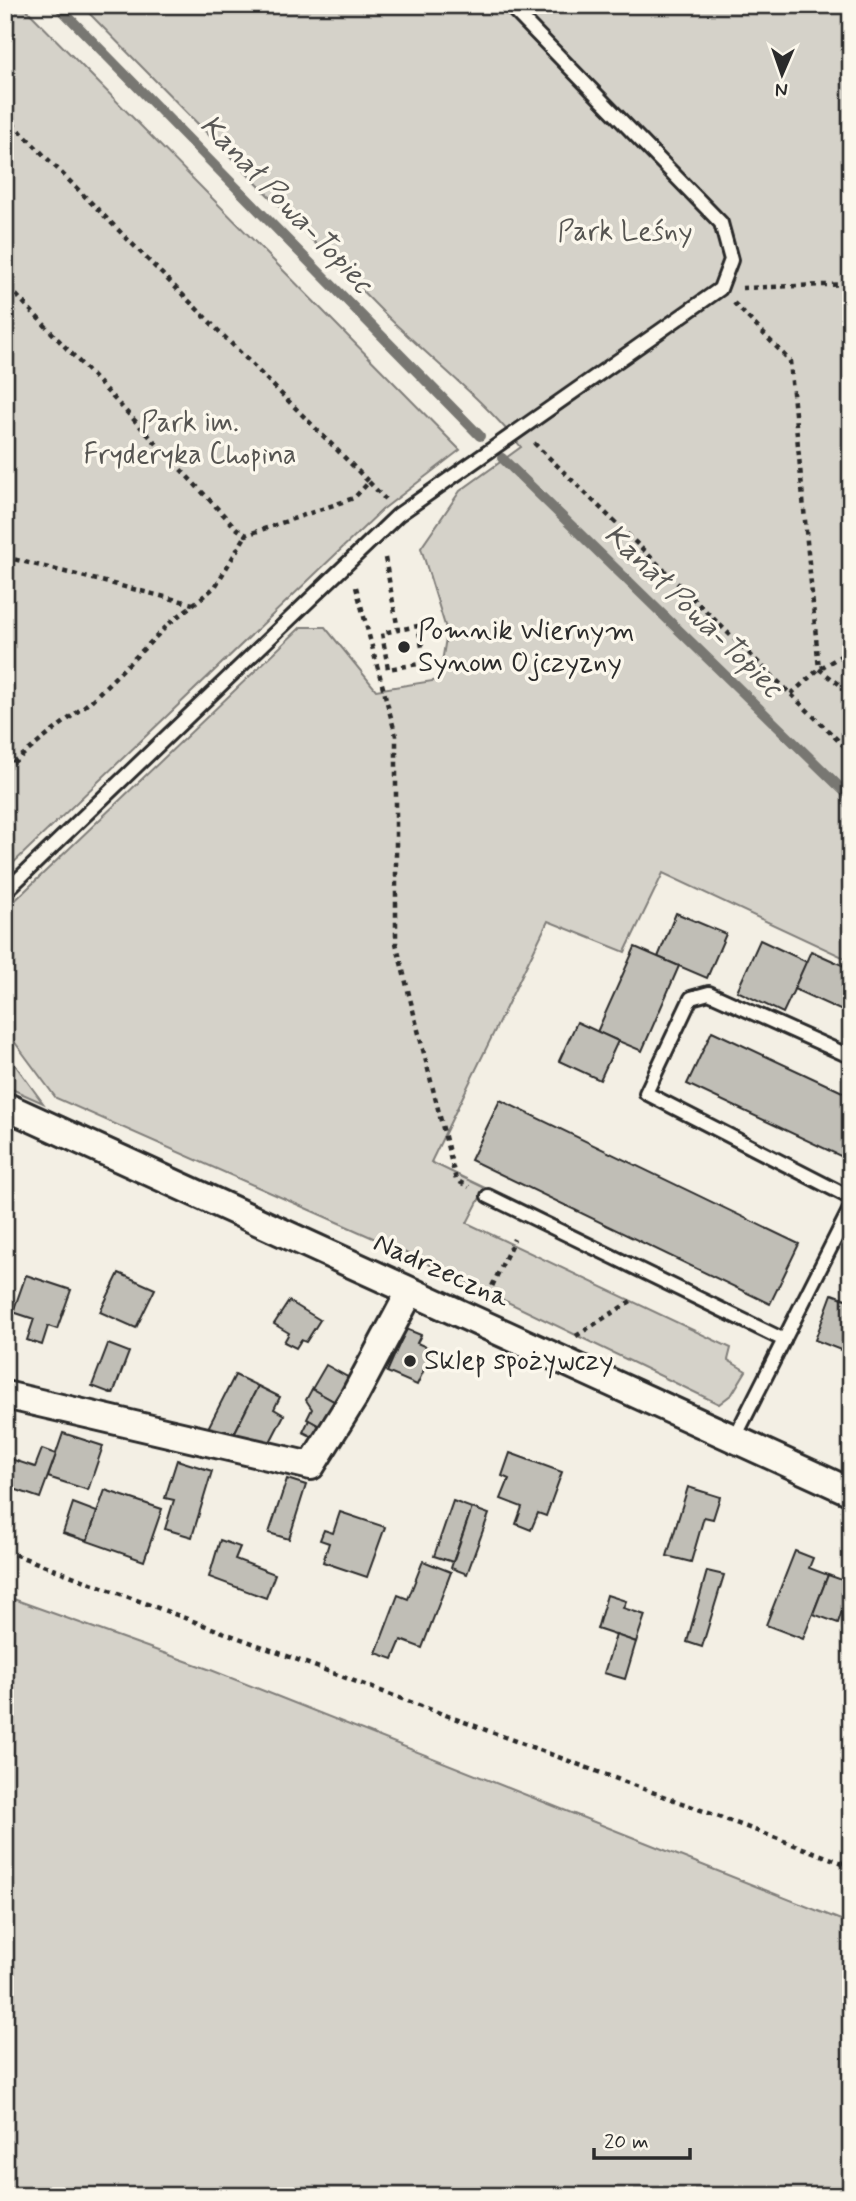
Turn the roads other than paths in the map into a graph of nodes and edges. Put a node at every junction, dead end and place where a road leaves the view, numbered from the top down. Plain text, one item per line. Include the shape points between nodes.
1 (509, 5) edge
2 (5, 892) edge
3 (847, 1055) dead end
4 (5, 1106) edge
5 (488, 1196) road end
6 (851, 1198) edge
7 (851, 1207) edge
8 (410, 1292) junction
9 (784, 1340) junction
10 (5, 1395) edge
11 (734, 1439) junction
12 (851, 1492) edge

1 - 2 lane via 721,223 731,260 720,289 380,530
3 - 6 lane via 709,993 691,999 646,1093
4 - 8 street, Nadrzeczna
5 - 9 lane
7 - 9 lane
8 - 10 street via 355,1397 311,1466
8 - 11 street, Nadrzeczna
9 - 11 lane
11 - 12 street, Nadrzeczna

